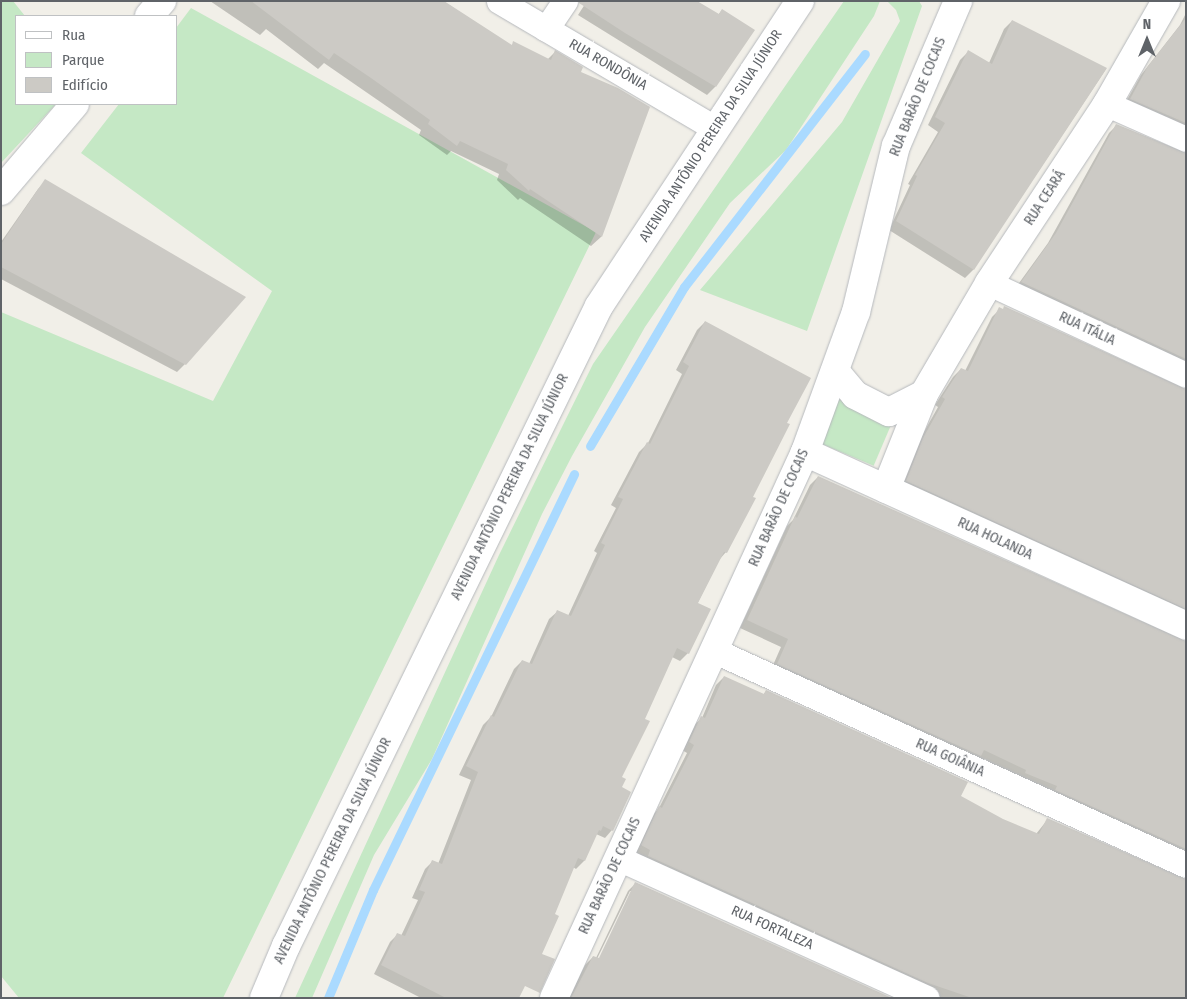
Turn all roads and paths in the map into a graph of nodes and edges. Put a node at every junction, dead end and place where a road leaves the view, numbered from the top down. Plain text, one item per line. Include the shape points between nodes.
1 (162, 1) edge
2 (499, 1) edge
3 (565, 1) edge
4 (800, 1) edge
5 (1166, 1) edge
6 (953, 5) edge
7 (150, 15) edge
8 (546, 29) junction
9 (1107, 104) junction
10 (74, 105) edge
11 (716, 129) junction
12 (1186, 139) edge
13 (1, 191) edge
14 (989, 283) junction
15 (835, 371) junction
16 (1186, 374) edge
17 (924, 394) junction
18 (805, 452) junction
19 (886, 489) junction
20 (1186, 626) edge
21 (715, 651) junction
22 (618, 858) junction
23 (1186, 865) edge
24 (264, 998) edge
25 (554, 998) edge
26 (927, 998) edge

1 - 7 street
2 - 8 street, RUA RONDÔNIA
3 - 8 street
4 - 11 street, AVENIDA ANTÔNIO PEREIRA DA SILVA JÚNIOR
5 - 9 street, RUA CEARÁ
6 - 15 street, RUA BARÃO DE COCAIS via 896,146 856,312
8 - 11 street, RUA RONDÔNIA
9 - 12 street
9 - 14 street, RUA CEARÁ
10 - 13 street
11 - 24 street, AVENIDA ANTÔNIO PEREIRA DA SILVA JÚNIOR via 599,306 286,946
14 - 16 street, RUA ITÁLIA
14 - 17 street, RUA CEARÁ
15 - 17 street via 855,395 889,412
15 - 18 street, RUA BARÃO DE COCAIS
17 - 19 street, RUA CEARÁ
18 - 19 street, RUA HOLANDA
18 - 21 street, RUA BARÃO DE COCAIS
19 - 20 street, RUA HOLANDA
21 - 22 street, RUA BARÃO DE COCAIS
21 - 23 street, RUA GOIÂNIA
22 - 25 street, RUA BARÃO DE COCAIS
22 - 26 street, RUA FORTALEZA

